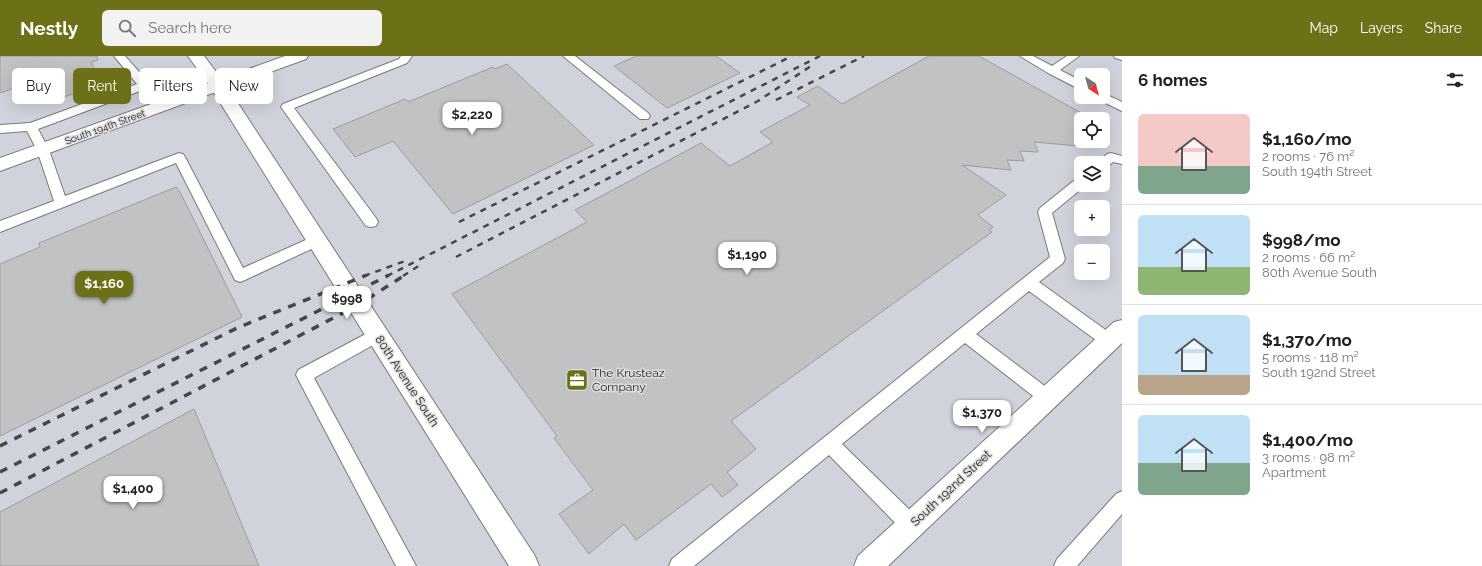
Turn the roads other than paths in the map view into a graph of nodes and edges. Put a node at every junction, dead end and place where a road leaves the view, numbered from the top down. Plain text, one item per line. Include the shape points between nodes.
1 (119, 56) edge
2 (300, 56) edge
3 (407, 56) edge
4 (568, 56) edge
5 (1025, 56) edge
6 (1074, 56) edge
7 (201, 57) edge
8 (267, 68) edge
9 (1052, 70) junction
10 (215, 81) edge
11 (1074, 82) edge
12 (215, 87) edge
13 (1110, 101) edge
14 (230, 104) edge
15 (1122, 107) edge
16 (644, 116) dead end
17 (30, 127) junction
18 (0, 129) edge
19 (42, 150) junction
20 (1110, 158) edge
21 (1122, 160) edge
22 (0, 165) edge
23 (1074, 188) edge
24 (61, 203) junction
25 (371, 222) dead end
26 (0, 227) edge
27 (317, 240) junction
28 (1029, 282) junction
29 (965, 334) junction
30 (1116, 335) edge
31 (377, 336) junction
32 (1048, 398) junction
33 (830, 444) junction
34 (1122, 500) edge
35 (912, 526) junction
36 (406, 566) edge
37 (525, 566) edge
38 (679, 566) edge
39 (868, 566) edge
40 (1064, 566) edge

1 - 17 lane via 144,85
2 - 8 street, South 194th Street
3 - 25 lane via 403,61 287,107
4 - 16 lane
5 - 9 lane
6 - 9 lane
7 - 10 street, 80th Avenue South
9 - 11 lane
12 - 19 street, South 194th Street
13 - 15 lane
14 - 27 street, 80th Avenue South
17 - 18 lane
17 - 19 lane
19 - 22 street, South 194th Street
19 - 24 lane
20 - 21 lane
23 - 28 lane via 1045,212 1058,259
24 - 26 lane
24 - 27 lane via 179,157 240,276
27 - 31 street, 80th Avenue South
28 - 29 lane
28 - 30 lane
29 - 32 lane
29 - 33 lane
30 - 32 street, South 192nd Street
31 - 36 lane via 304,375
31 - 37 street, 80th Avenue South
32 - 35 street, South 192nd Street
33 - 35 lane
33 - 38 lane
34 - 40 lane
35 - 39 street, South 192nd Street

